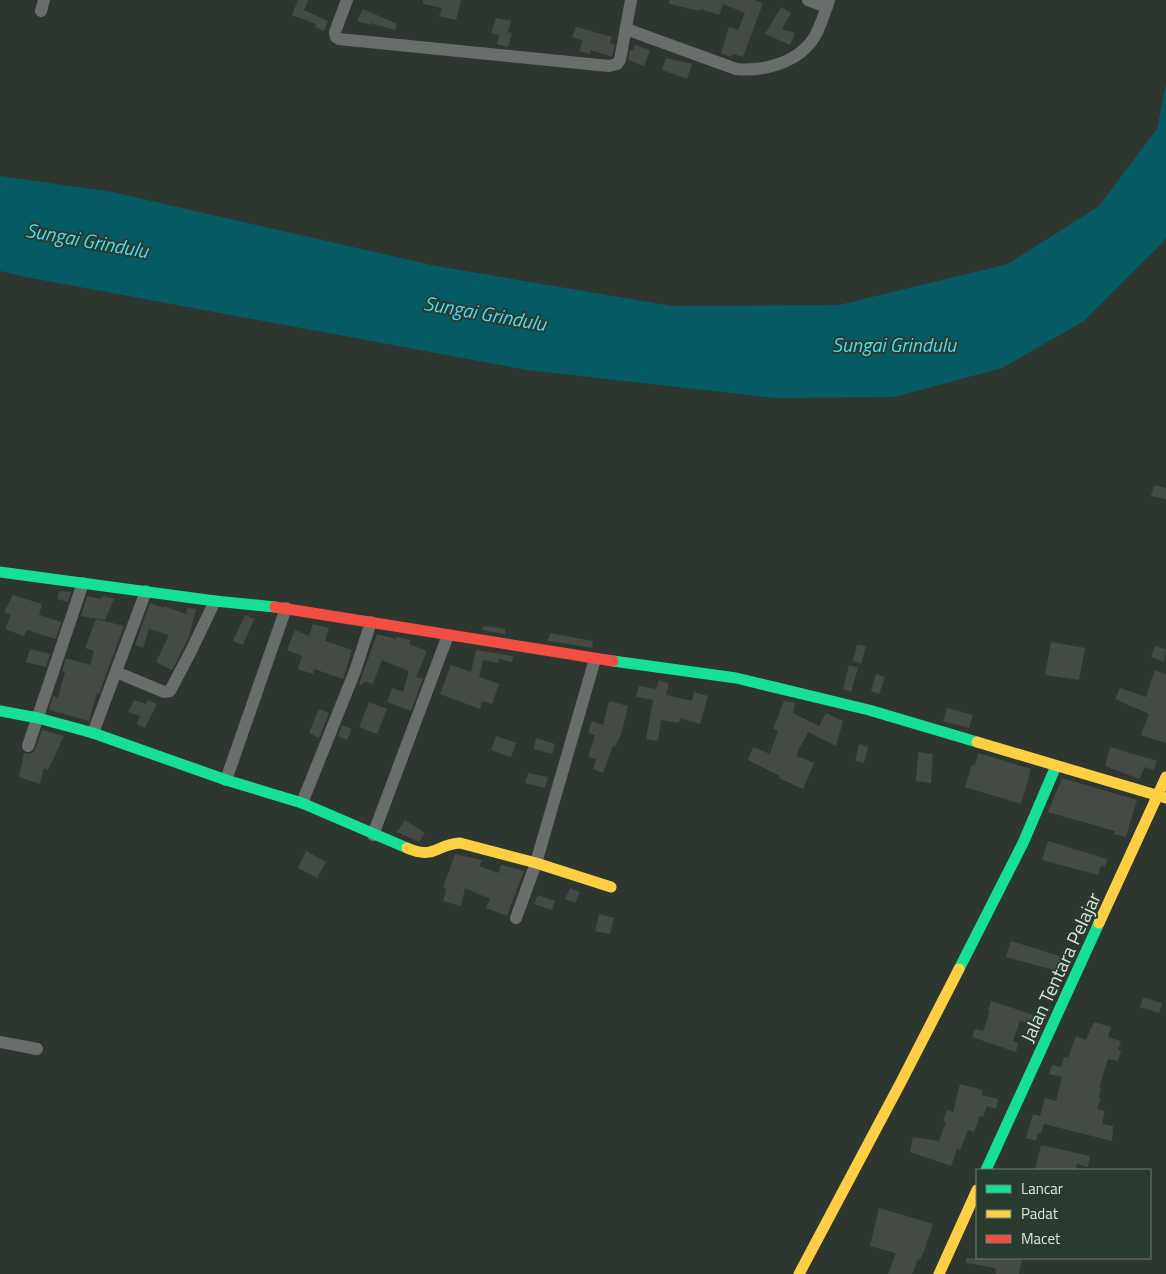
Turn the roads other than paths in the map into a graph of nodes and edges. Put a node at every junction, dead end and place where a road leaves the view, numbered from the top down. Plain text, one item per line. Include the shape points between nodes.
1 (347, 0) edge
2 (631, 0) edge
3 (808, 0) edge
4 (828, 3) edge
5 (626, 29) junction
6 (0, 572) edge
7 (83, 583) junction
8 (146, 591) junction
9 (215, 601) junction
10 (286, 608) junction
11 (371, 622) junction
12 (448, 634) junction
13 (595, 659) junction
14 (116, 672) junction
15 (0, 711) edge
16 (38, 718) junction
17 (94, 733) junction
18 (28, 746) dead end
19 (1056, 766) junction
20 (1166, 778) edge
21 (226, 780) junction
22 (1162, 797) edge
23 (302, 803) junction
24 (373, 835) junction
25 (536, 863) junction
26 (612, 887) dead end
27 (516, 918) dead end
28 (0, 1042) edge
29 (38, 1049) dead end
30 (986, 1169) edge
31 (976, 1192) edge
32 (799, 1274) edge
33 (939, 1274) edge

1 - 5 street via 335,32 339,39 609,66 620,60
2 - 5 street
3 - 4 street
4 - 5 street via 814,38 805,48 793,57 761,69 736,69
6 - 7 street
7 - 8 street
7 - 16 street
8 - 9 street
8 - 14 street
9 - 10 street
9 - 14 street via 170,691 164,692
10 - 11 street
10 - 21 street
11 - 12 street
11 - 23 street via 355,672
12 - 13 street
12 - 24 street
13 - 19 street via 736,678 869,710
13 - 25 street
14 - 17 street
15 - 16 street
16 - 17 street
16 - 18 street
17 - 21 street
19 - 22 street
19 - 32 street via 1019,852
20 - 22 street, Jalan Tentara Pelajar
21 - 23 street
22 - 30 street, Jalan Tentara Pelajar
23 - 24 street
24 - 25 street via 427,855 454,843
25 - 26 street
25 - 27 street
28 - 29 street
31 - 33 street

